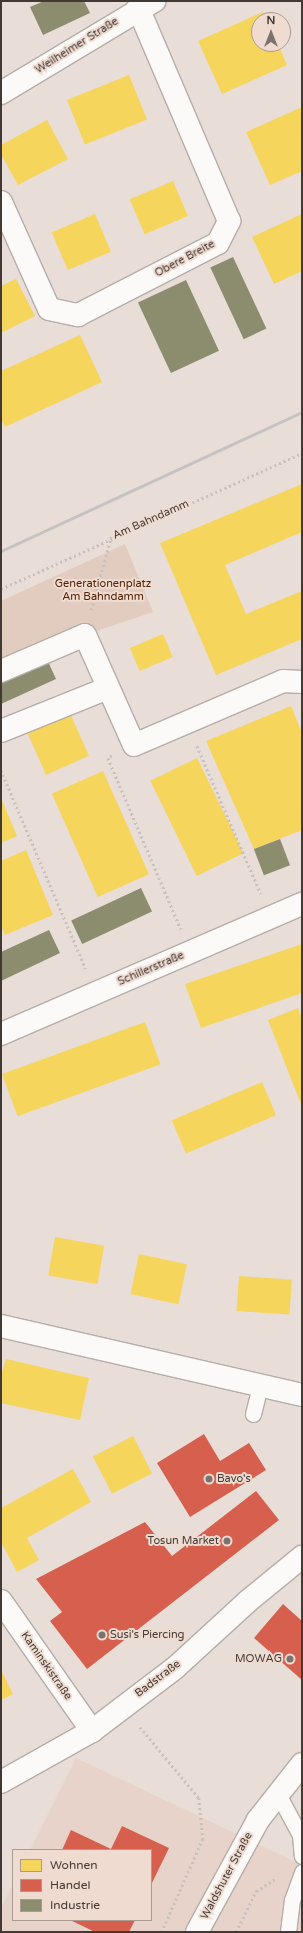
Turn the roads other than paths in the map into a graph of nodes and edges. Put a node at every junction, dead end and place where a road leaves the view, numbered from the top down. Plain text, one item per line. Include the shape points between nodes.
1 (146, 4) edge
2 (1, 93) edge
3 (1, 202) edge
4 (1, 671) edge
5 (302, 682) edge
6 (108, 688) junction
7 (1, 731) edge
8 (302, 904) edge
9 (1, 1034) edge
10 (1, 1326) edge
11 (260, 1386) junction
12 (302, 1396) edge
13 (253, 1414) dead end
14 (302, 1557) edge
15 (1, 1601) edge
16 (92, 1731) junction
17 (302, 1764) edge
18 (1, 1782) edge
19 (278, 1794) junction
20 (302, 1856) edge
21 (302, 1872) edge
22 (197, 1932) edge
23 (288, 1932) edge

1 - 2 street, Weilheimer Straße
1 - 3 street, Obere Breite via 229,221 218,243 78,315 49,309
4 - 6 street via 85,635
5 - 6 street via 283,681 134,745
6 - 7 street
8 - 9 street, Schillerstraße
10 - 11 street
11 - 12 street
11 - 13 lane
14 - 16 street, Badstraße via 248,1601 175,1668
15 - 16 street, Kaminskistraße
16 - 18 street, Badstraße
17 - 19 street, Waldshuter Straße
19 - 20 lane via 300,1834
19 - 22 street, Waldshuter Straße via 231,1864
21 - 23 lane via 292,1900

